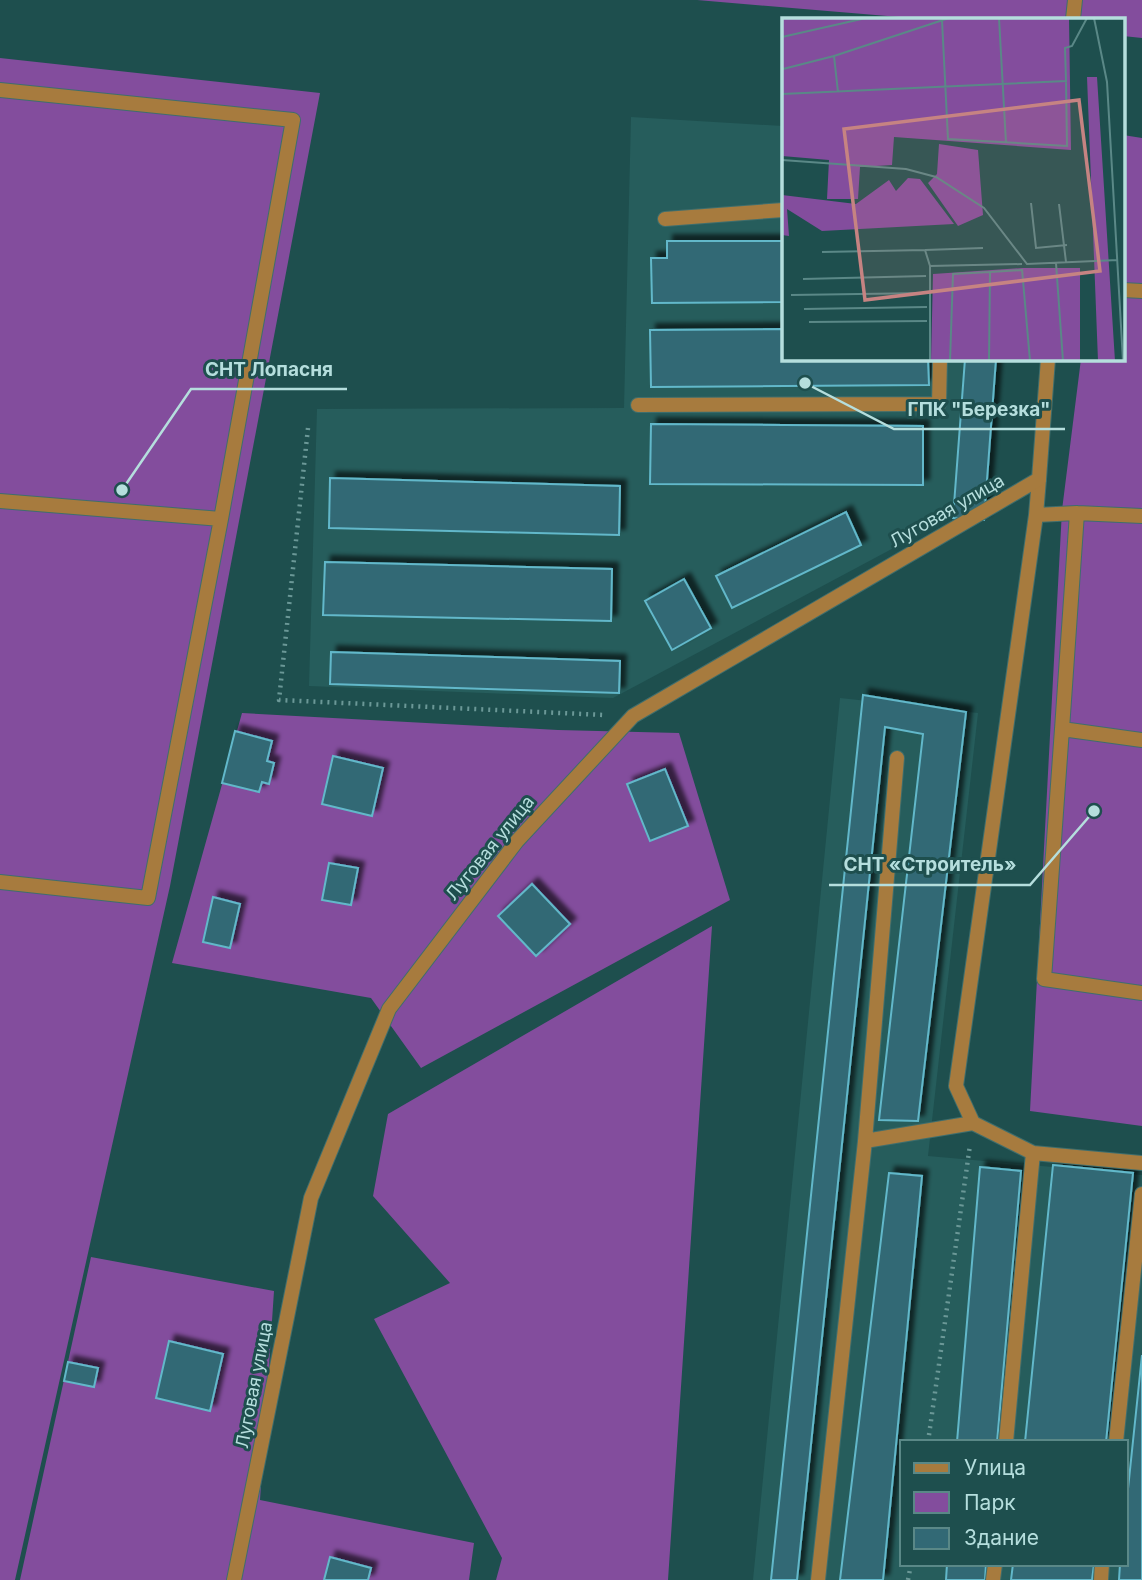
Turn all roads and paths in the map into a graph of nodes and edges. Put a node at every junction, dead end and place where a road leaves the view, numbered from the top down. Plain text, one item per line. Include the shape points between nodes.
1 (1075, 0) edge
2 (1073, 18) edge
3 (0, 90) edge
4 (782, 211) edge
5 (664, 219) dead end
6 (1124, 290) edge
7 (1142, 291) edge
8 (940, 360) edge
9 (1048, 360) edge
10 (638, 405) dead end
11 (308, 428) dead end
12 (1039, 479) junction
13 (0, 501) edge
14 (1077, 513) junction
15 (1036, 515) junction
16 (1142, 516) edge
17 (221, 519) junction
18 (633, 716) junction
19 (1062, 729) junction
20 (1142, 740) edge
21 (897, 758) dead end
22 (0, 883) edge
23 (1142, 993) edge
24 (973, 1123) junction
25 (865, 1141) junction
26 (1033, 1153) junction
27 (1142, 1163) edge
28 (1142, 1194) edge
29 (928, 1440) edge
30 (1006, 1440) edge
31 (1115, 1440) edge
32 (234, 1580) edge
33 (818, 1580) edge

1 - 2 street
3 - 17 street via 293,120
4 - 5 street
6 - 7 street
8 - 10 street via 939,404
9 - 12 street
11 - 18 path via 279,700
12 - 15 street
12 - 18 street, Луговая улица
13 - 17 street
14 - 15 street
14 - 16 street
14 - 19 street
15 - 24 street via 956,1086
17 - 22 street via 148,898
18 - 32 street, Луговая улица via 517,841 389,1009 311,1198
19 - 20 street
19 - 23 street via 1044,979
21 - 25 street
24 - 25 street
24 - 26 street
24 - 29 path
25 - 33 street
26 - 27 street
26 - 30 street
28 - 31 street

